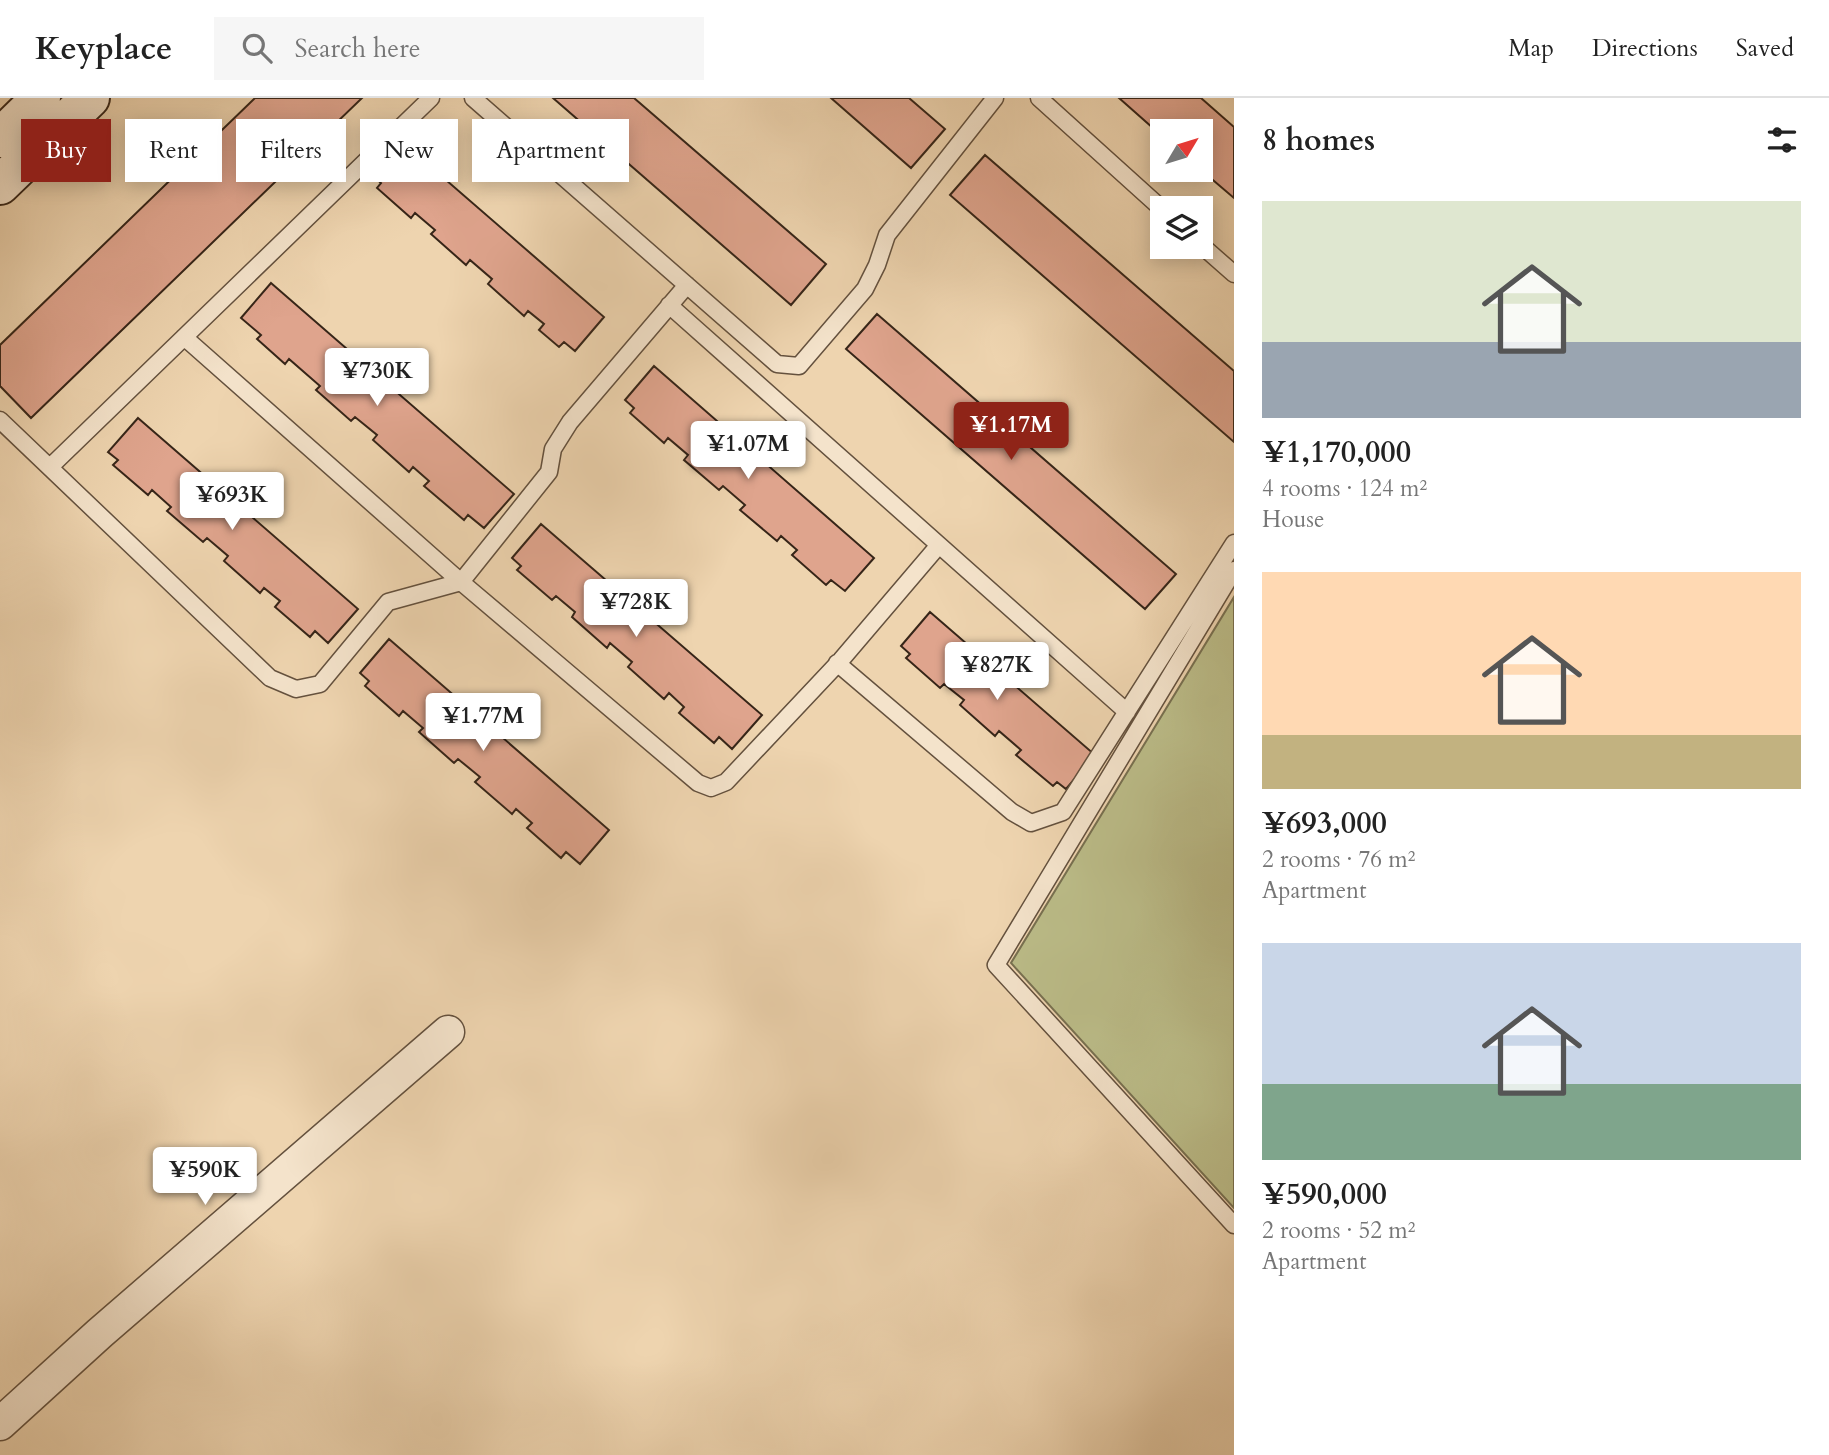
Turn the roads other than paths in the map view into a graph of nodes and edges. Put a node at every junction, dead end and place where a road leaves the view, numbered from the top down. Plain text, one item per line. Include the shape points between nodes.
1 (41, 98) edge
2 (90, 98) edge
3 (431, 98) edge
4 (473, 98) edge
5 (995, 98) edge
6 (1039, 98) edge
7 (0, 138) edge
8 (0, 185) edge
9 (1150, 198) edge
10 (1213, 255) edge
11 (1234, 274) edge
12 (687, 285) junction
13 (669, 305) junction
14 (184, 337) junction
15 (0, 420) edge
16 (50, 467) junction
17 (1234, 543) edge
18 (939, 545) junction
19 (1234, 570) edge
20 (461, 582) junction
21 (837, 663) junction
22 (1127, 712) junction
23 (448, 1032) dead end
24 (1234, 1224) edge
25 (0, 1424) edge

1 - 7 main road
2 - 8 main road
3 - 14 lane
4 - 12 lane
5 - 12 lane via 887,235 865,289 799,366 777,364
6 - 9 lane
10 - 11 lane
12 - 13 lane
13 - 18 lane
13 - 20 lane via 570,422 553,449 549,472
14 - 16 lane
14 - 20 lane
15 - 16 lane
16 - 20 lane via 270,678 296,689 320,684 388,602
17 - 22 lane
18 - 21 lane
18 - 22 lane
19 - 24 lane via 996,965
20 - 21 lane via 698,783 711,788 726,782
21 - 22 lane via 1031,824 1063,812
23 - 25 street

